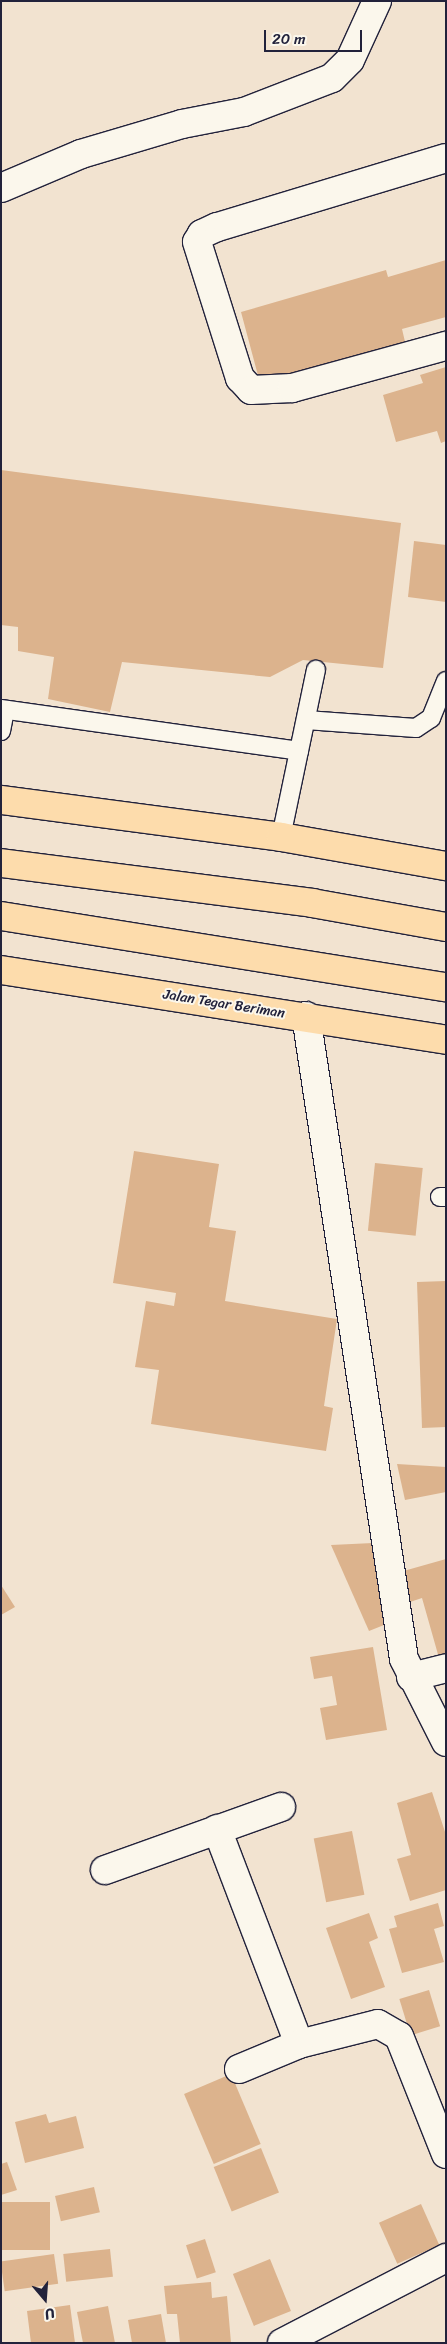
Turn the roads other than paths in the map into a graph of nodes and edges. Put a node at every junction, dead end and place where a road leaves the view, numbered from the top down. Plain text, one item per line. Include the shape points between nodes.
1 (377, 1) edge
2 (446, 158) edge
3 (1, 188) edge
4 (446, 346) edge
5 (316, 670) dead end
6 (446, 681) edge
7 (3, 709) edge
8 (306, 720) junction
9 (1, 731) edge
10 (300, 751) junction
11 (1, 800) edge
12 (282, 837) junction
13 (1, 863) edge
14 (446, 866) edge
15 (1, 916) edge
16 (446, 927) edge
17 (1, 970) edge
18 (446, 987) edge
19 (306, 1016) junction
20 (446, 1040) edge
21 (446, 1668) edge
22 (411, 1677) junction
23 (446, 1742) edge
24 (281, 1807) dead end
25 (217, 1829) junction
26 (105, 1870) dead end
27 (300, 2044) junction
28 (239, 2070) dead end
29 (446, 2154) edge
30 (446, 2258) edge
31 (282, 2343) edge

1 - 3 street via 350,60 332,78 244,112 182,124 81,154
2 - 4 street via 217,227 202,234 197,242 240,378 251,390 292,388
5 - 8 lane
6 - 8 lane via 431,718 416,728
7 - 9 lane
7 - 10 lane
8 - 10 lane
10 - 12 lane
11 - 12 main road
12 - 14 main road
13 - 16 main road via 312,902
15 - 18 main road
17 - 19 main road, Jalan Tegar Beriman
19 - 20 main road, Jalan Tegar Beriman
19 - 22 street via 401,1642
21 - 22 street
22 - 23 street
24 - 25 street
25 - 26 street
25 - 27 street
27 - 28 street
27 - 29 street via 378,2024 399,2036
30 - 31 street

